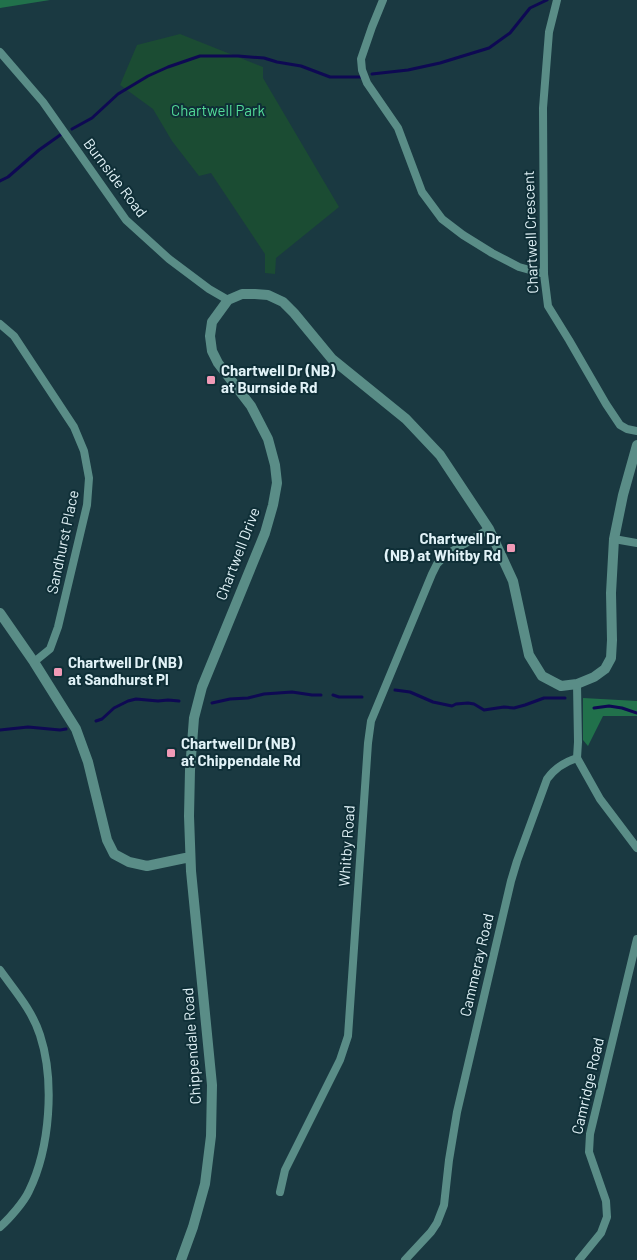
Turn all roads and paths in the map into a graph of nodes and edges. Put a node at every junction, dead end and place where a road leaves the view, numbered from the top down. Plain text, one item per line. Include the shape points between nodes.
1 (383, 0) edge
2 (557, 0) edge
3 (0, 52) edge
4 (544, 274) junction
5 (228, 300) junction
6 (0, 324) edge
7 (637, 431) edge
8 (637, 445) edge
9 (489, 529) junction
10 (614, 539) junction
11 (637, 543) edge
12 (0, 613) edge
13 (34, 662) junction
14 (577, 684) junction
15 (577, 758) junction
16 (637, 848) edge
17 (190, 857) junction
18 (637, 939) edge
19 (0, 970) edge
20 (280, 1192) dead end
21 (0, 1227) edge
22 (181, 1260) edge
23 (405, 1260) edge
24 (579, 1260) edge

1 - 4 street via 361,59 362,70 367,83 398,128 422,192 442,219 463,235 519,267
2 - 4 street, Chartwell Crescent via 549,32 543,108
3 - 5 street, Burnside Road via 43,102 126,220 169,259
4 - 7 street, Chartwell Crescent via 548,306 606,404 620,425
5 - 9 street via 242,294 255,294 268,295 282,302 332,359 406,419 440,455
5 - 17 street, Chartwell Drive via 212,322 212,351 251,406 268,439 277,483 265,532 202,688 194,718 190,770
6 - 13 street, Sandhurst Place via 14,336 74,427 84,451 89,478 87,505 58,627 50,649
8 - 10 street
9 - 14 street via 513,582 530,655 542,676 561,686
9 - 20 street, Whitby Road via 437,564 371,721 348,1036 340,1060 285,1170
10 - 11 street
10 - 14 street via 611,658 605,669
12 - 13 street
13 - 17 street via 76,729 88,762 107,840 114,854 129,862 148,866
14 - 15 street
15 - 16 street via 600,799
15 - 23 street, Cammeray Road via 560,766 548,779 517,861 457,1112 444,1204 431,1232
17 - 22 street, Chippendale Road via 212,1085 211,1136 205,1184
18 - 24 street, Camridge Road via 588,1144 606,1201 607,1217 601,1233
19 - 21 street via 30,1011 40,1034 47,1059 49,1092 41,1159 28,1192

